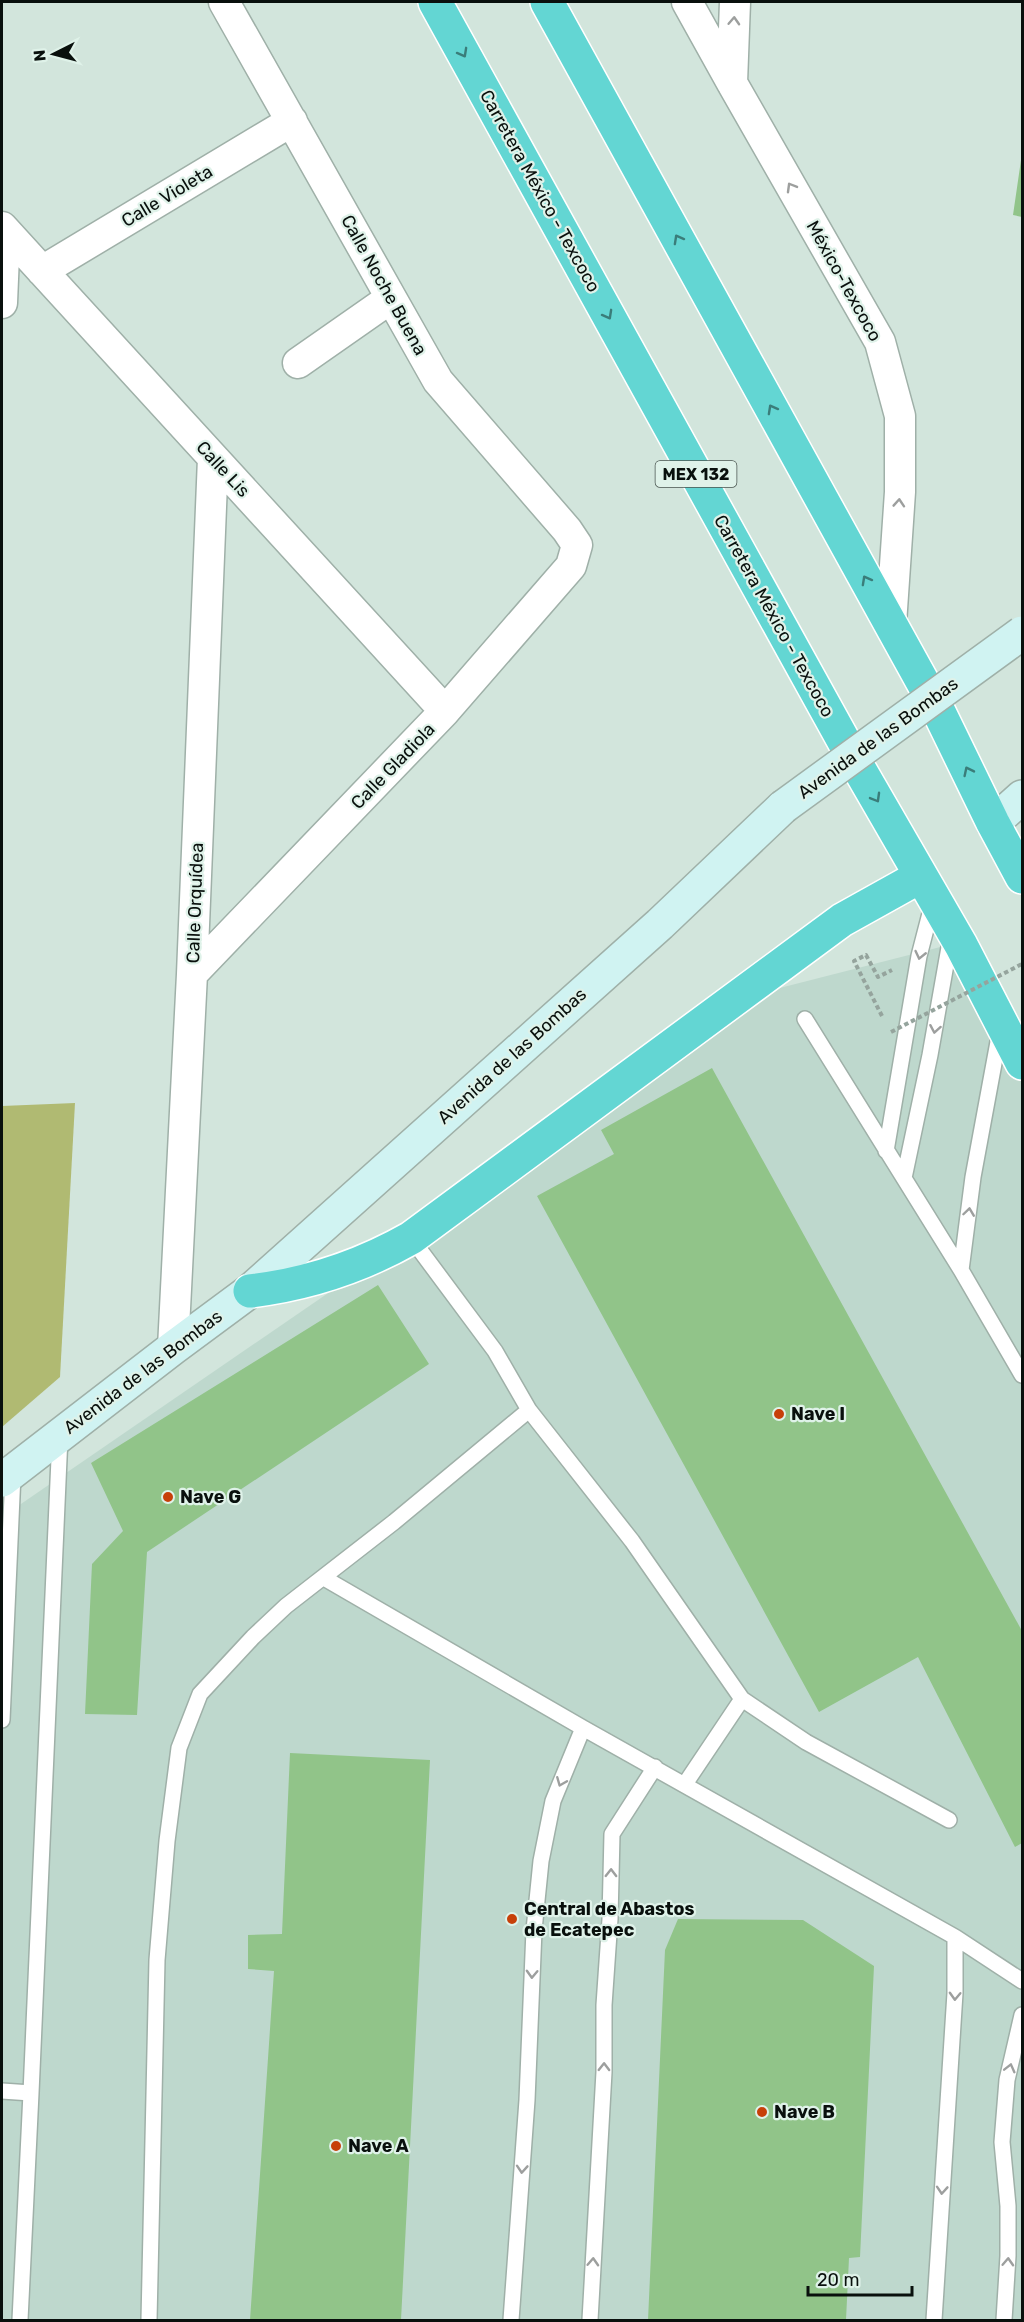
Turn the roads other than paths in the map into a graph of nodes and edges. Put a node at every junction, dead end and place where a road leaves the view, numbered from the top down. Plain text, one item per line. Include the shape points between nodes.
1 (224, 2) edge
2 (435, 2) edge
3 (547, 2) edge
4 (687, 2) edge
5 (735, 2) edge
6 (732, 83) junction
7 (292, 121) junction
8 (3, 229) edge
9 (42, 271) junction
10 (392, 298) junction
11 (2, 303) edge
12 (298, 363) dead end
13 (213, 458) junction
14 (577, 545) joint
15 (891, 624) junction
16 (1023, 633) edge
17 (445, 711) junction
18 (1023, 797) edge
19 (993, 823) junction
20 (1023, 877) edge
21 (928, 887) junction
22 (957, 938) junction
23 (192, 974) junction
24 (805, 1019) dead end
25 (1001, 1024) junction
26 (1023, 1063) edge
27 (886, 1151) junction
28 (904, 1178) junction
29 (411, 1238) junction
30 (961, 1270) junction
31 (250, 1292) junction
32 (173, 1348) junction
33 (1023, 1375) edge
34 (529, 1410) junction
35 (60, 1435) junction
36 (7, 1476) edge
37 (324, 1578) junction
38 (742, 1699) junction
39 (2, 1720) edge
40 (583, 1728) junction
41 (656, 1767) junction
42 (685, 1784) junction
43 (949, 1820) dead end
44 (955, 1937) junction
45 (1023, 1981) edge
46 (1023, 2015) edge
47 (2, 2091) edge
48 (31, 2093) junction
49 (20, 2320) edge
50 (149, 2320) edge
51 (511, 2320) edge
52 (590, 2320) edge
53 (934, 2320) edge
54 (1004, 2320) edge

1 - 7 street, Calle Noche Buena
2 -> 21 highway, Carretera México - Texcoco / MEX 132
15 -> 3 highway
4 - 6 street, México-Texcoco
6 -> 5 street
15 -> 6 street, México-Texcoco via 900,492 900,416 880,342
7 - 9 street, Calle Violeta
7 - 10 street, Calle Noche Buena
8 - 9 street, Calle Lis
8 - 11 street
9 - 13 street, Calle Lis
10 - 12 street
10 - 14 street, Calle Noche Buena via 438,381
13 - 17 street, Calle Lis
13 - 23 street, Calle Orquídea
14 - 17 street, Calle Gladiola via 571,566
19 -> 15 highway
16 - 31 main road, Avenida de las Bombas, bridge via 783,807 660,924
17 - 23 street, Calle Gladiola
18 - 19 main road
19 - 20 highway
21 - 22 highway, Carretera México - Texcoco / MEX 132
21 -> 27 lane
21 - 29 highway via 842,920
22 - 25 highway, MEX 132
22 -> 28 lane
23 - 32 street, Calle Orquídea
24 - 27 lane
25 - 26 highway, MEX 132
30 -> 25 lane via 973,1177
27 - 28 lane
28 - 30 lane
29 - 31 highway via 343,1271
29 - 34 lane via 495,1351
30 - 33 lane
31 - 32 main road, Avenida de las Bombas
32 - 35 main road, Avenida de las Bombas
34 - 37 lane
34 - 38 lane via 632,1541
35 - 36 main road, Avenida de las Bombas
35 - 48 lane
36 - 39 lane
37 - 40 lane
37 - 50 lane via 286,1606 200,1694 179,1748 158,1960
38 - 42 lane
38 - 43 lane via 806,1742
40 - 41 lane
40 -> 51 lane via 554,1801 541,1861
41 - 42 lane
52 -> 41 lane via 612,1834
42 - 44 lane
44 - 45 lane
44 -> 53 lane via 955,1993
54 -> 46 lane via 1008,2206 1002,2142 1007,2080
47 - 48 lane
48 - 49 lane

